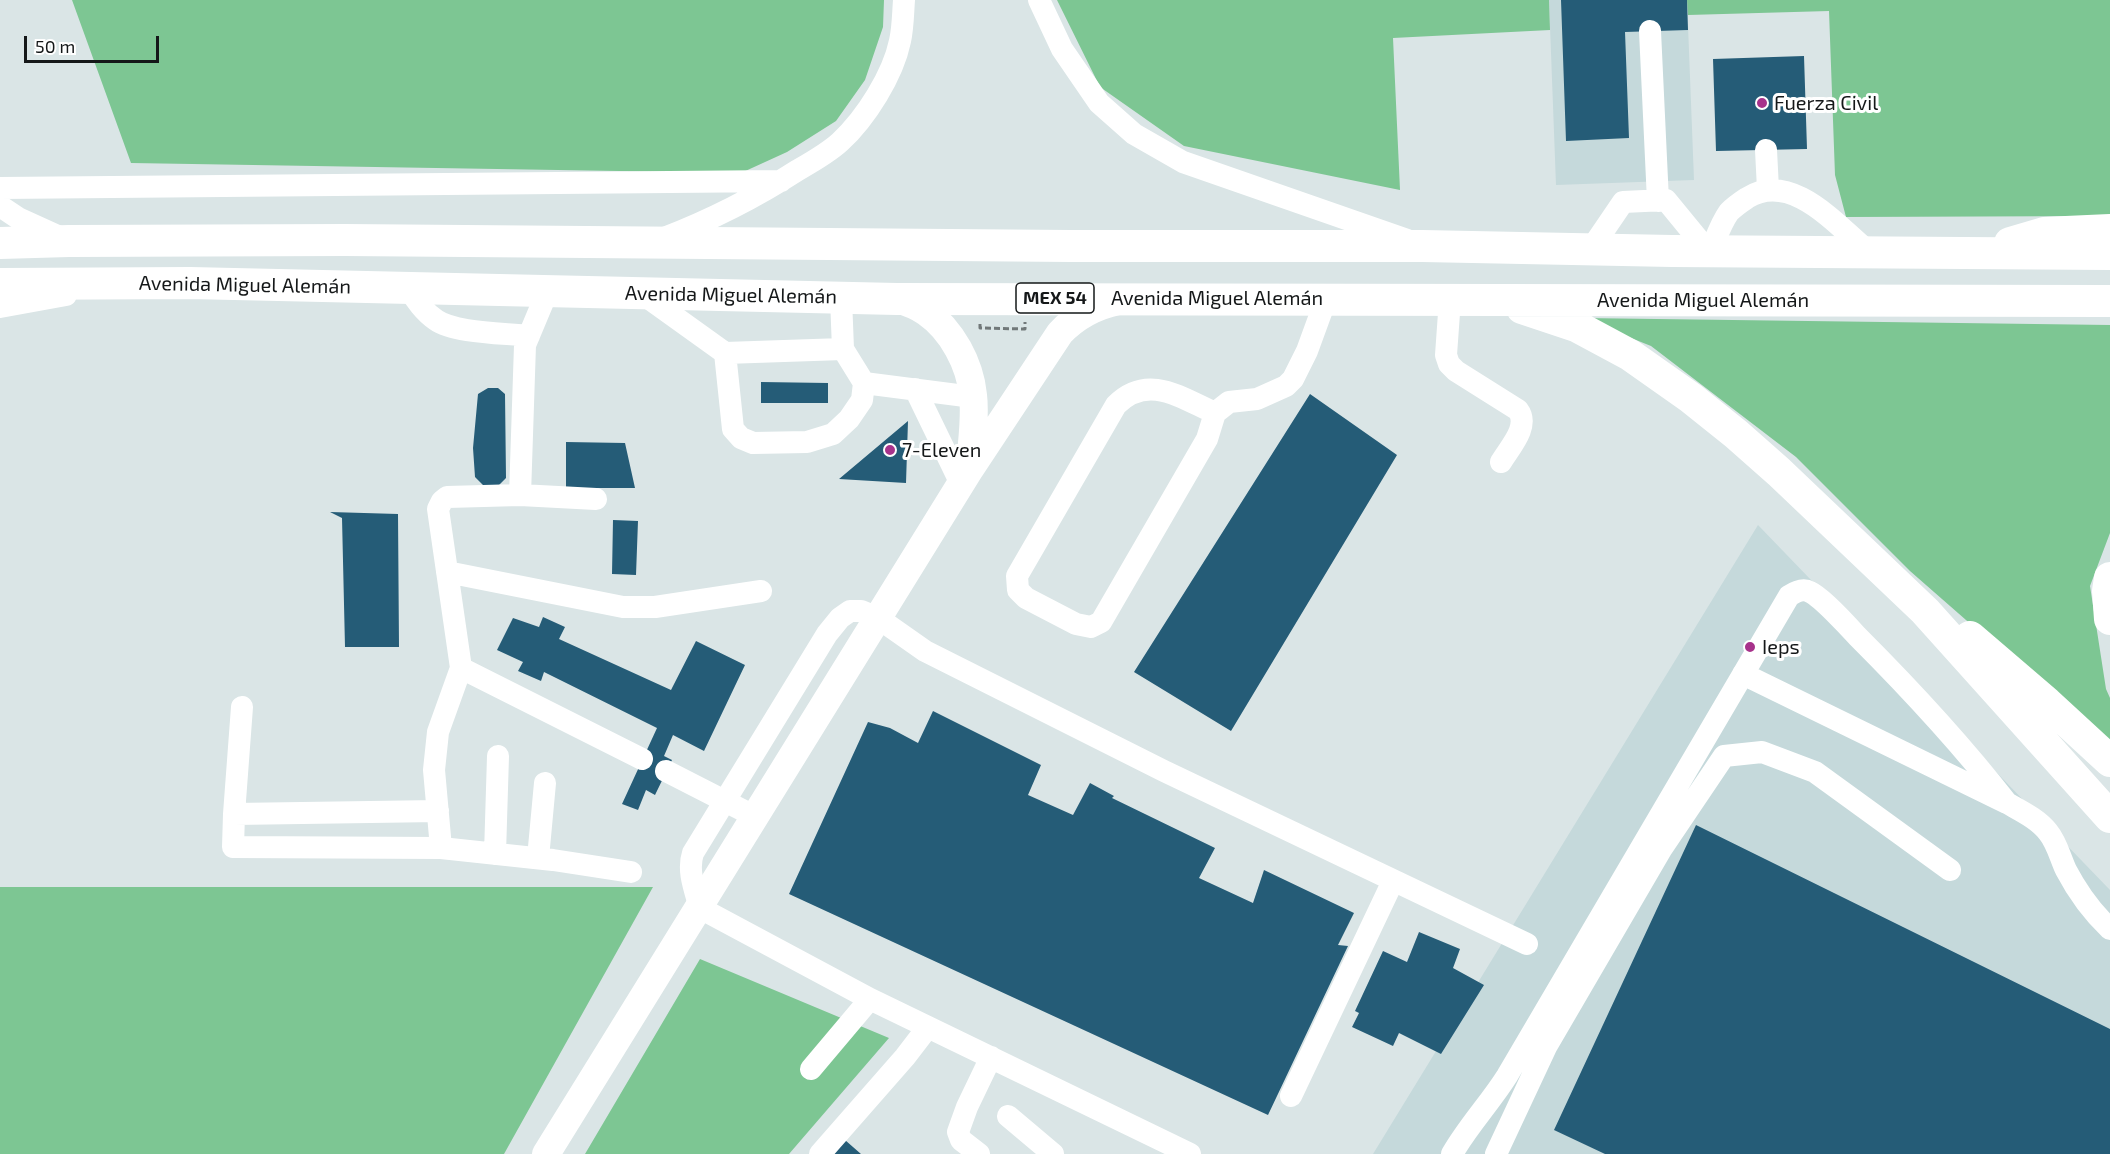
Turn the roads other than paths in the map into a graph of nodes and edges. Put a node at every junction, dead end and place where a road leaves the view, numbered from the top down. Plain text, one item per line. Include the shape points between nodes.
1 (904, 0) edge
2 (1039, 0) edge
3 (1650, 32) dead end
4 (1766, 150) dead end
5 (781, 181) junction
6 (0, 188) edge
7 (1768, 189) junction
8 (1658, 201) junction
9 (0, 206) edge
10 (2110, 230) edge
11 (69, 240) junction
12 (654, 241) junction
13 (0, 243) edge
14 (1422, 246) junction
15 (1591, 249) junction
16 (1709, 250) junction
17 (1869, 252) junction
18 (1986, 254) junction
19 (2110, 254) edge
20 (0, 284) edge
21 (190, 284) junction
22 (408, 288) junction
23 (548, 290) junction
24 (640, 292) junction
25 (841, 298) junction
26 (1134, 298) junction
27 (897, 299) junction
28 (1326, 299) junction
29 (1450, 299) junction
30 (1486, 299) junction
31 (2110, 301) edge
32 (0, 307) edge
33 (529, 336) junction
34 (843, 349) junction
35 (725, 352) junction
36 (864, 383) junction
37 (915, 389) junction
38 (973, 397) junction
39 (1215, 413) junction
40 (1501, 462) dead end
41 (966, 476) junction
42 (520, 495) junction
43 (596, 499) dead end
44 (447, 572) junction
45 (2110, 578) edge
46 (761, 591) dead end
47 (1925, 611) junction
48 (878, 618) junction
49 (2110, 619) edge
50 (461, 668) junction
51 (1743, 674) junction
52 (242, 707) dead end
53 (498, 756) dead end
54 (642, 759) dead end
55 (2110, 761) edge
56 (666, 771) dead end
57 (545, 783) dead end
58 (724, 801) junction
59 (2007, 803) junction
60 (438, 811) junction
61 (234, 814) junction
62 (756, 817) junction
63 (2110, 817) edge
64 (441, 848) junction
65 (495, 854) junction
66 (538, 858) junction
67 (1950, 870) dead end
68 (631, 872) dead end
69 (1394, 881) junction
70 (700, 908) junction
71 (2110, 929) edge
72 (1527, 944) dead end
73 (870, 999) junction
74 (928, 1027) junction
75 (991, 1057) junction
76 (811, 1070) dead end
77 (1291, 1096) dead end
78 (1008, 1116) dead end
79 (1180, 1152) edge
80 (546, 1154) edge
81 (820, 1154) edge
82 (979, 1154) edge
83 (1053, 1154) edge
84 (1452, 1154) edge
85 (1496, 1154) edge

1 - 5 street via 900,41 883,86 839,142
2 - 14 street via 1062,49 1099,102 1134,134 1183,162
3 - 8 street
4 - 7 street
5 - 6 street
5 - 12 street via 719,214
7 - 16 street via 1752,195 1729,213
7 - 17 street via 1784,190 1817,207
8 - 15 street via 1623,202
8 - 16 street via 1666,200
9 - 11 street via 53,236
10 - 18 highway via 2044,233
11 - 12 highway
11 - 13 highway
12 - 14 highway
14 - 15 highway
15 - 16 highway
16 - 17 highway
17 - 18 highway
18 - 19 highway
20 - 21 highway, Avenida Miguel Alemán / MEX 54
21 - 22 highway, Avenida Miguel Alemán / MEX 54
21 - 32 street via 111,288
22 - 23 highway, Avenida Miguel Alemán / MEX 54
22 - 33 street via 425,312 450,327
23 - 24 highway, Avenida Miguel Alemán / MEX 54
23 - 33 street
24 - 25 highway, Avenida Miguel Alemán / MEX 54
24 - 35 street
25 - 27 highway, Avenida Miguel Alemán / MEX 54
25 - 34 street
26 - 27 highway, Avenida Miguel Alemán / MEX 54
26 - 28 highway, Avenida Miguel Alemán / MEX 54
26 - 41 main road via 1094,308 1068,324
27 - 38 main road via 926,311 948,333 965,363
28 - 29 highway, Avenida Miguel Alemán / MEX 54
28 - 39 street via 1293,379 1257,399 1229,402
29 - 30 highway, Avenida Miguel Alemán / MEX 54
29 - 40 street via 1446,356 1449,364 1522,415 1522,426
30 - 31 highway, Avenida Miguel Alemán / MEX 54
30 - 47 highway via 1576,326 1661,376 1770,464
33 - 42 street via 525,345
34 - 35 street
34 - 36 street
35 - 36 street via 733,429 747,442 807,442 833,434 862,400
36 - 37 street
37 - 38 street
37 - 41 street
38 - 41 main road
39 - 39 street via 1164,390 1137,390 1125,396 1116,405 1017,576 1018,590 1076,624 1091,627 1101,622 1207,439
41 - 48 main road
42 - 43 street
42 - 44 street via 447,497 442,501 438,508
44 - 46 street via 622,607 655,607
44 - 50 street
45 - 49 highway
47 - 55 highway via 1976,641
47 - 63 highway
48 - 58 street via 861,611 850,611 840,618
48 - 62 main road
48 - 69 street via 925,651
50 - 54 street
50 - 60 street via 438,732 434,770
51 - 59 street
51 - 59 street via 1789,596 1801,590 1810,592 1938,720
51 - 84 street via 1507,1076
52 - 61 street
53 - 65 street
56 - 58 street
57 - 66 street
58 - 62 street
58 - 70 street via 690,860
59 - 71 street via 2029,816 2055,841 2078,889
60 - 61 street
60 - 64 street
61 - 64 street via 233,847
62 - 70 main road
64 - 65 street
65 - 66 street
66 - 68 street
67 - 85 street via 1815,772 1762,752 1724,756 1662,848 1546,1047
69 - 72 street
69 - 77 street
70 - 73 street
70 - 80 main road
73 - 74 street
73 - 76 street
74 - 75 street
74 - 81 street
75 - 79 street
75 - 82 street via 958,1132 961,1140
78 - 83 street

